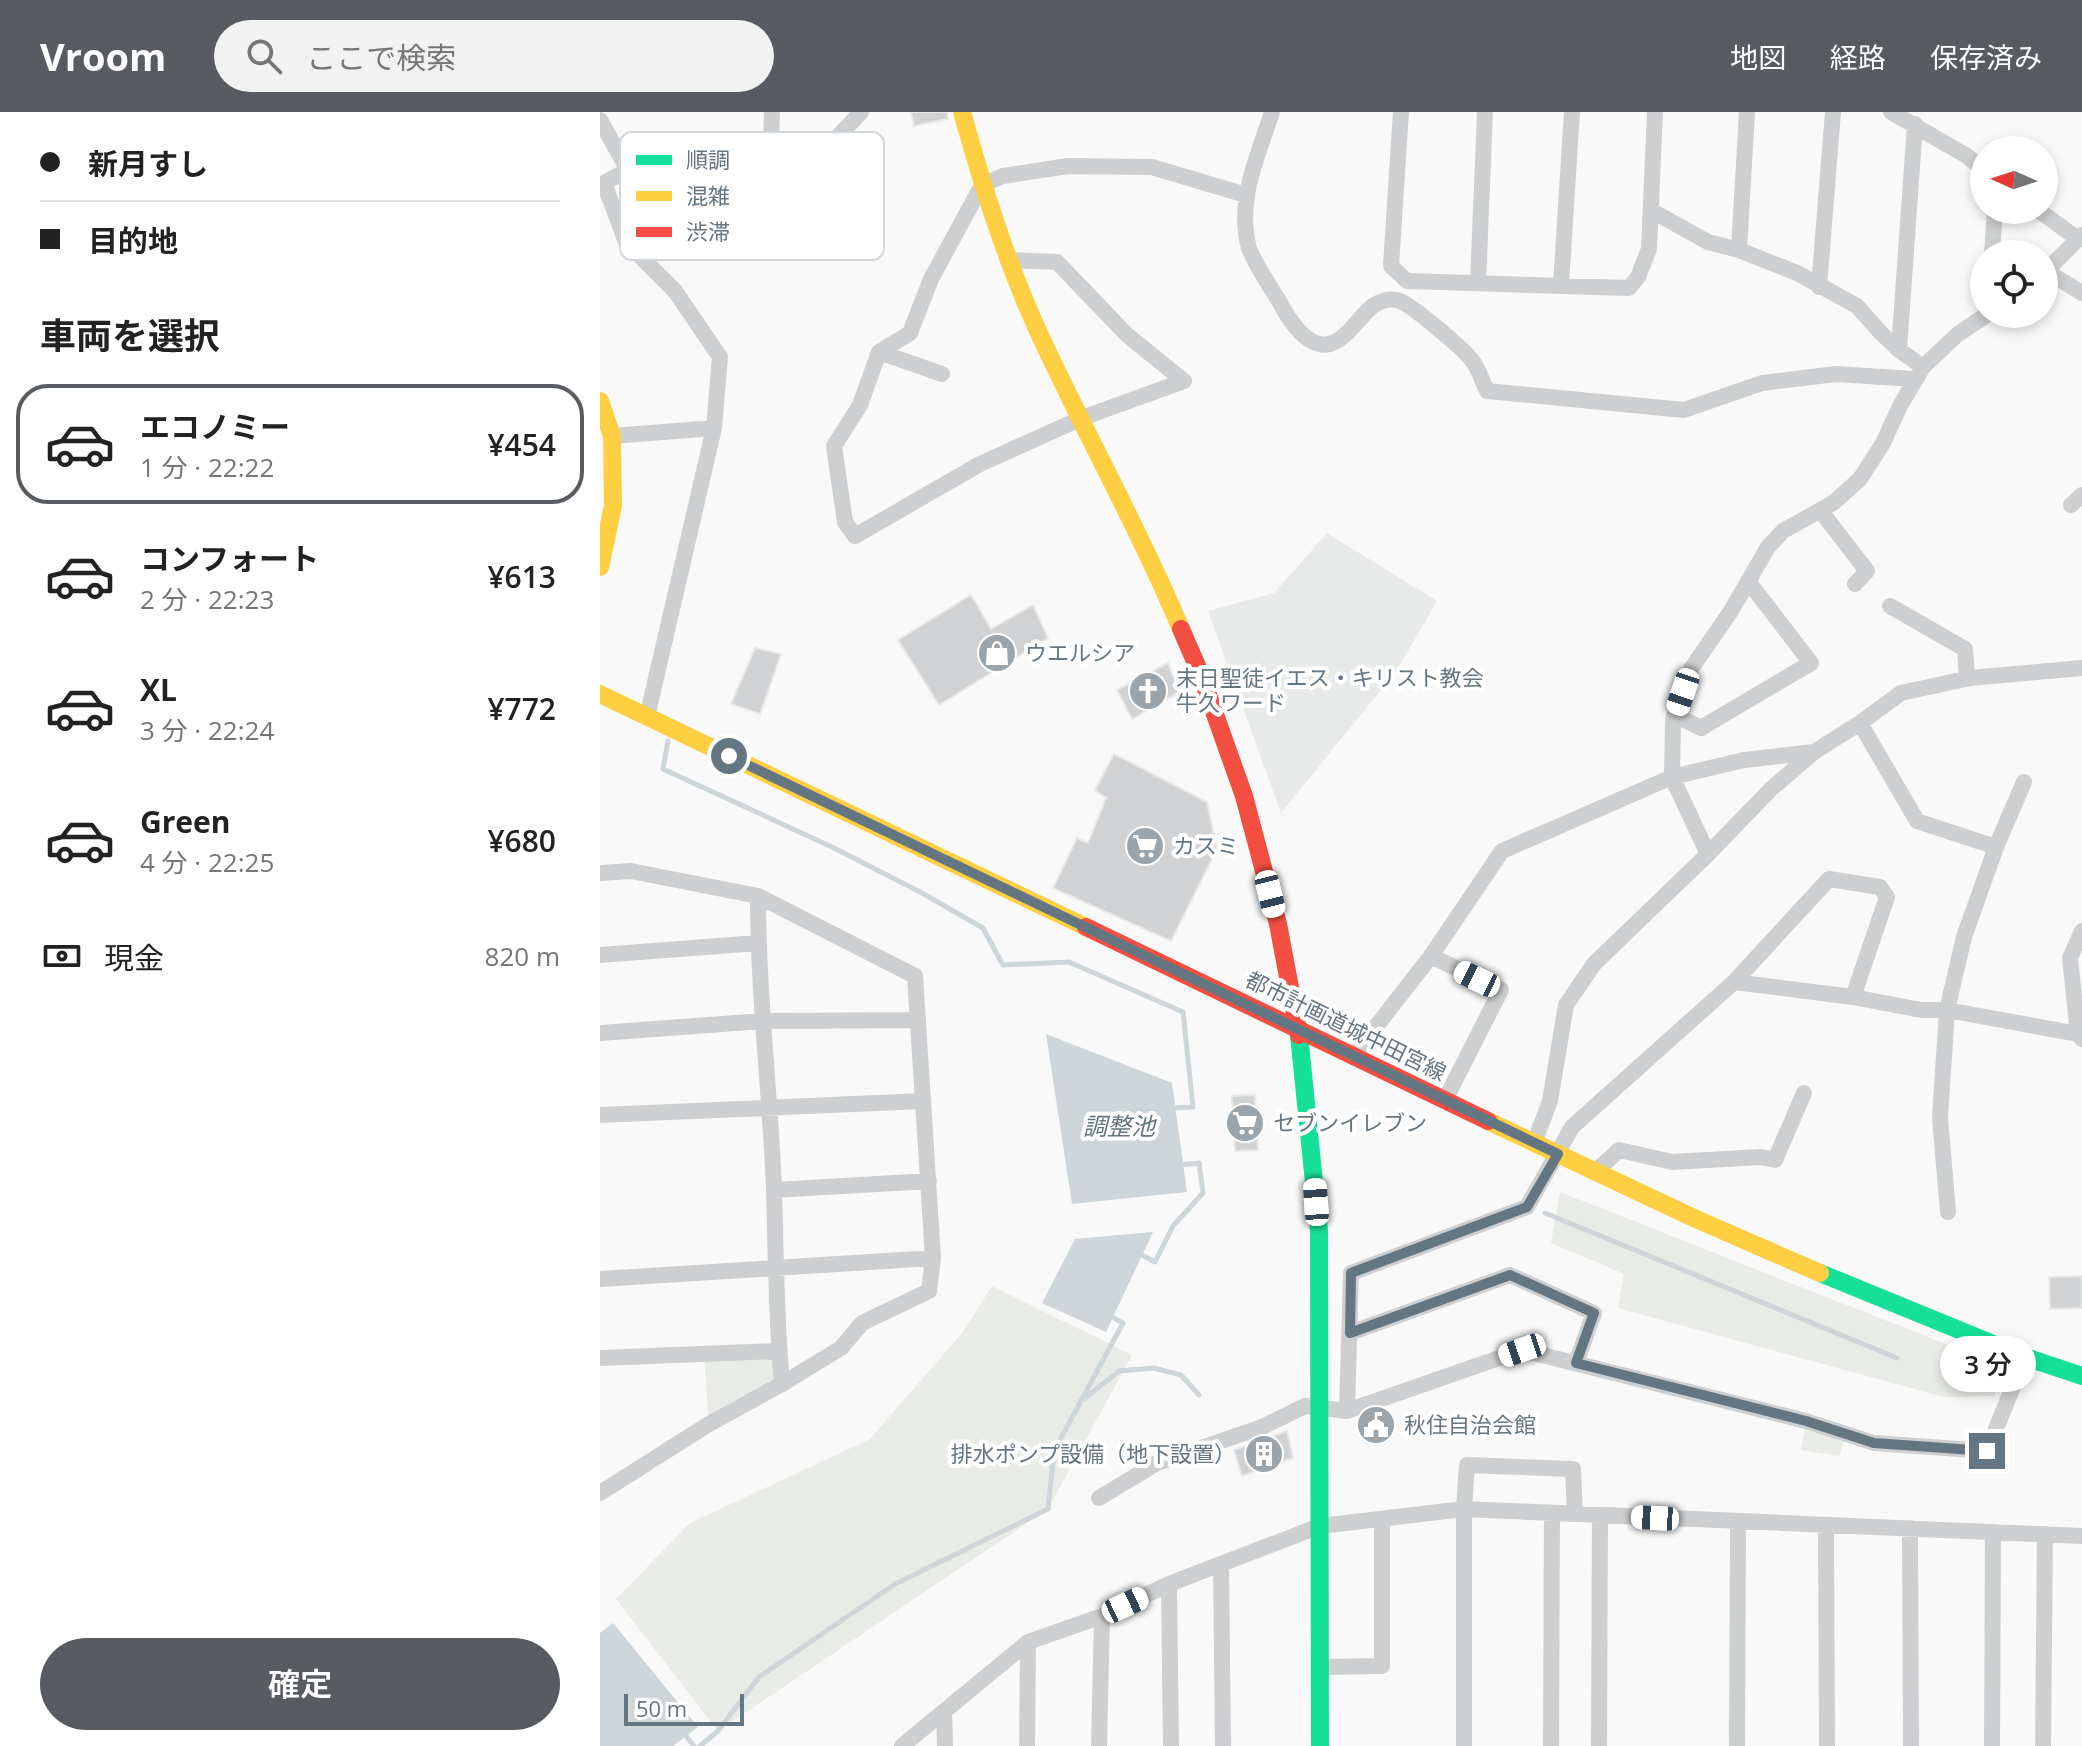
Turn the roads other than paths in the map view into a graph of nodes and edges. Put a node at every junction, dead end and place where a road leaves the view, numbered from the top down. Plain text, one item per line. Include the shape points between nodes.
1 (772, 112) edge
2 (861, 112) edge
3 (962, 112) edge
4 (1272, 112) edge
5 (1401, 112) edge
6 (1485, 112) edge
7 (1572, 112) edge
8 (1655, 112) edge
9 (1747, 112) edge
10 (1833, 112) edge
11 (1891, 112) edge
12 (600, 120) edge
13 (1915, 124) junction
14 (771, 132) edge
15 (844, 132) edge
16 (620, 156) edge
17 (1970, 158) edge
18 (620, 174) edge
19 (602, 184) edge
20 (982, 185) junction
21 (1246, 195) junction
22 (1652, 211) junction
23 (2058, 223) edge
24 (620, 228) edge
25 (2080, 237) edge
26 (1739, 250) junction
27 (2058, 259) edge
28 (644, 260) edge
29 (1008, 260) junction
30 (2058, 279) edge
31 (1478, 283) junction
32 (1561, 285) junction
33 (1819, 287) junction
34 (2082, 293) edge
35 (1970, 326) edge
36 (1899, 350) junction
37 (879, 352) junction
38 (1918, 373) junction
39 (942, 374) dead end
40 (600, 401) edge
41 (1082, 418) junction
42 (714, 428) junction
43 (612, 436) junction
44 (607, 503) edge
45 (1820, 510) junction
46 (600, 567) edge
47 (1748, 581) junction
48 (1855, 584) dead end
49 (1890, 606) dead end
50 (2082, 668) edge
51 (1967, 679) junction
52 (600, 694) edge
53 (1675, 715) junction
54 (647, 717) junction
55 (1860, 723) junction
56 (1814, 752) junction
57 (1672, 777) junction
58 (2024, 782) dead end
59 (1996, 847) junction
60 (1708, 854) junction
61 (600, 873) edge
62 (758, 896) junction
63 (2082, 931) edge
64 (758, 943) junction
65 (600, 955) edge
66 (1431, 956) junction
67 (1734, 982) junction
68 (1853, 997) junction
69 (1947, 1010) junction
70 (918, 1020) junction
71 (763, 1021) junction
72 (1298, 1028) junction
73 (600, 1033) edge
74 (2080, 1037) edge
75 (1353, 1056) junction
76 (1804, 1093) dead end
77 (1445, 1100) junction
78 (923, 1101) junction
79 (769, 1107) junction
80 (600, 1115) edge
81 (1534, 1143) junction
82 (1558, 1154) junction
83 (1595, 1172) junction
84 (929, 1181) junction
85 (774, 1190) junction
86 (1948, 1212) dead end
87 (933, 1258) junction
88 (775, 1269) junction
89 (600, 1279) edge
90 (1350, 1333) junction
91 (779, 1351) junction
92 (2025, 1357) junction
93 (600, 1358) edge
94 (1576, 1363) junction
95 (2082, 1376) edge
96 (782, 1384) junction
97 (1347, 1411) junction
98 (600, 1493) edge
99 (1099, 1498) dead end
100 (1464, 1509) junction
101 (1552, 1513) junction
102 (1575, 1514) junction
103 (1600, 1515) junction
104 (1320, 1516) junction
105 (1382, 1519) junction
106 (1738, 1522) junction
107 (1826, 1525) junction
108 (1910, 1528) junction
109 (1993, 1532) junction
110 (2045, 1534) junction
111 (2082, 1536) edge
112 (1221, 1564) junction
113 (1169, 1584) junction
114 (1102, 1616) junction
115 (1028, 1642) junction
116 (1320, 1667) junction
117 (944, 1711) junction
118 (902, 1746) edge
119 (945, 1746) edge
120 (1027, 1746) edge
121 (1099, 1746) edge
122 (1171, 1746) edge
123 (1223, 1746) edge
124 (1320, 1746) edge
125 (1464, 1746) edge
126 (1551, 1746) edge
127 (1599, 1746) edge
128 (1737, 1746) edge
129 (1827, 1746) edge
130 (1911, 1746) edge
131 (1992, 1746) edge
132 (2043, 1746) edge

1 - 14 street
2 - 15 street
3 - 20 street
4 - 21 street
5 - 31 street via 1391,266 1407,281
6 - 31 street
7 - 32 street
8 - 22 street
9 - 26 street
10 - 33 street
11 - 13 street
12 - 16 street
13 - 17 street
13 - 36 street
18 - 19 street
19 - 24 street
20 - 21 street via 1003,176 1068,166 1152,167
20 - 29 street
20 - 37 street via 931,279 910,333
21 - 38 street via 1249,249 1286,314 1306,337 1331,344 1374,304 1399,301 1472,360 1487,391 1684,410 1762,383 1836,374
22 - 26 street via 1708,242
22 - 32 street via 1649,249 1629,288
23 - 25 street
25 - 27 street
26 - 33 street
28 - 42 street via 675,291 720,357
29 - 41 street
29 - 41 street via 1057,262 1127,335 1184,381
30 - 34 street
31 - 32 street
33 - 36 street via 1857,306
35 - 38 street
36 - 38 street
37 - 39 street
37 - 41 street via 860,405 834,446 845,522 855,536 980,464
38 - 45 street via 1860,479
40 - 43 street
41 - 72 street via 1162,583 1244,796 1278,924
42 - 43 street
42 - 54 street
43 - 44 street
44 - 46 street
45 - 47 street via 1783,531
45 - 48 street via 1867,571
47 - 53 street via 1691,669
47 - 53 street via 1811,663 1701,728
49 - 51 street via 1965,649
50 - 51 street
51 - 55 street via 1901,693
52 - 54 street, 都市計画道城中田宮線
53 - 57 street
54 - 72 street, 都市計画道城中田宮線
55 - 56 street
55 - 59 street via 1917,821
56 - 57 street via 1744,760
56 - 60 street
57 - 60 street
57 - 66 street via 1502,851
58 - 59 street
59 - 69 street via 1964,937
60 - 81 street via 1594,964 1566,1005 1550,1101
61 - 62 street via 631,871
62 - 64 street
62 - 70 street via 915,976
63 - 74 street via 2070,958
64 - 65 street
64 - 71 street
66 - 75 street
66 - 77 street via 1501,990
67 - 68 street
67 - 68 street via 1829,879 1880,887 1887,897
67 - 82 street via 1572,1127
68 - 69 street
69 - 74 street
69 - 86 street via 1940,1118
70 - 71 street
70 - 78 street
71 - 73 street
71 - 79 street
72 - 75 street, 都市計画道城中田宮線
72 - 104 street via 1319,1231
75 - 77 street, 都市計画道城中田宮線
76 - 83 street via 1775,1160 1672,1162 1619,1150
77 - 81 street, 都市計画道城中田宮線
78 - 79 street
78 - 84 street
79 - 80 street
79 - 85 street
81 - 82 street, 都市計画道城中田宮線
82 - 83 street, 都市計画道城中田宮線
82 - 90 street via 1527,1207 1351,1273
83 - 92 street, 都市計画道城中田宮線
84 - 85 street
84 - 87 street
85 - 88 street
87 - 88 street
87 - 96 street via 929,1291 862,1323 841,1348
88 - 89 street
88 - 91 street
90 - 94 street via 1510,1275 1594,1313
90 - 97 street
91 - 93 street
91 - 96 street
92 - 94 street via 1987,1451 1874,1443
92 - 95 street, 都市計画道城中田宮線
94 - 97 street via 1522,1350
96 - 98 street
97 - 99 street via 1305,1406 1262,1427 1157,1463
100 - 101 street
100 - 102 street via 1467,1465 1573,1469
100 - 105 street
100 - 125 street
101 - 102 street
101 - 126 street
102 - 103 street
103 - 106 street
103 - 127 street
104 - 105 street
104 - 112 street
104 - 116 street
105 - 116 street via 1382,1666
106 - 107 street
106 - 128 street
107 - 108 street
107 - 129 street
108 - 109 street
108 - 130 street
109 - 110 street
109 - 131 street
110 - 111 street
110 - 132 street
112 - 113 street
112 - 123 street
113 - 114 street
113 - 122 street
114 - 115 street
114 - 121 street
115 - 117 street
115 - 120 street
116 - 124 street
117 - 118 street
117 - 119 street

